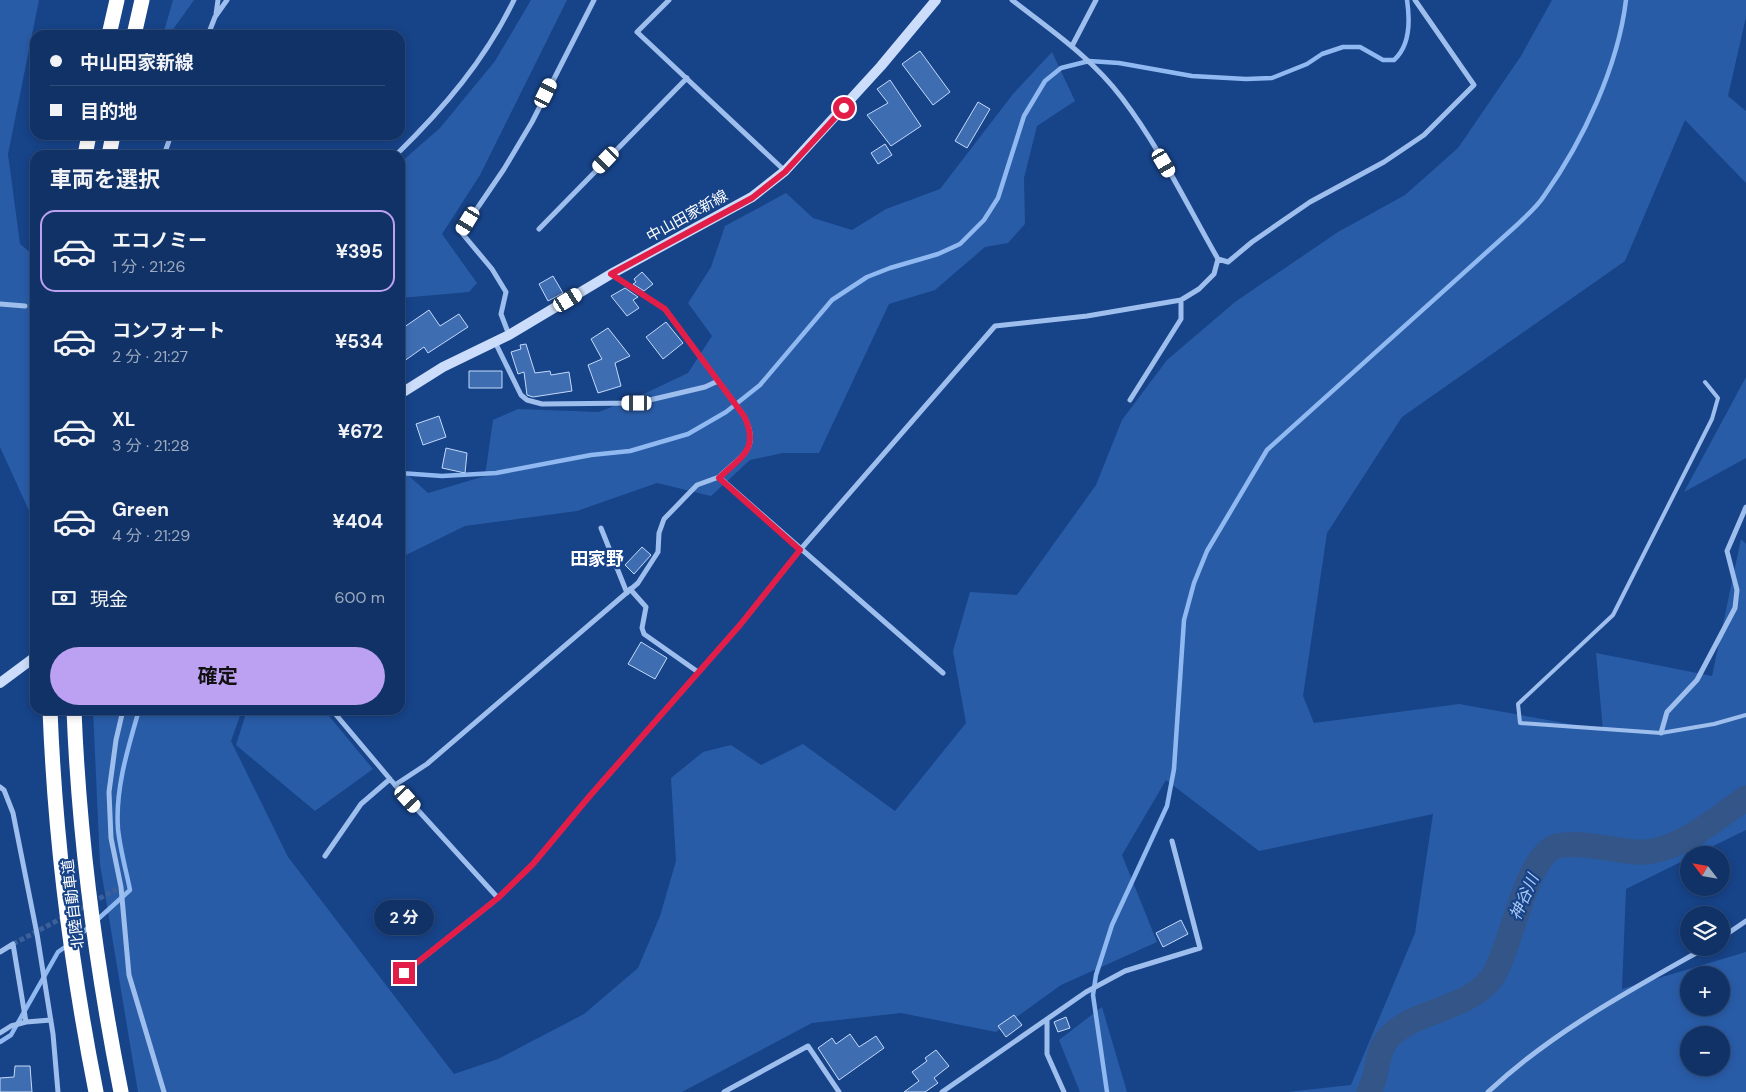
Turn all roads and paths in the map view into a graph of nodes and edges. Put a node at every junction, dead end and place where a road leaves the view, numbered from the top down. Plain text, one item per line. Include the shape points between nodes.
1 (117, 0) edge
2 (142, 0) edge
3 (218, 0) edge
4 (227, 0) edge
5 (514, 0) edge
6 (594, 0) edge
7 (669, 0) edge
8 (936, 0) edge
9 (1012, 0) edge
10 (1096, 0) edge
11 (1415, 0) edge
12 (215, 17) junction
13 (110, 30) edge
14 (135, 30) edge
15 (210, 30) edge
16 (1072, 46) junction
17 (688, 78) junction
18 (401, 150) edge
19 (785, 172) junction
20 (539, 228) dead end
21 (1218, 259) junction
22 (611, 274) junction
23 (1181, 300) junction
24 (0, 304) edge
25 (24, 306) tunnel mouth
26 (509, 335) junction
27 (495, 342) junction
28 (718, 381) junction
29 (1705, 382) dead end
30 (405, 391) edge
31 (1130, 400) dead end
32 (719, 478) junction
33 (1746, 507) edge
34 (601, 528) dead end
35 (800, 550) junction
36 (628, 591) junction
37 (30, 660) edge
38 (698, 672) junction
39 (943, 673) dead end
40 (0, 683) edge
41 (50, 715) edge
42 (74, 715) edge
43 (122, 715) edge
44 (336, 715) edge
45 (1746, 715) edge
46 (1660, 733) junction
47 (390, 779) junction
48 (395, 785) junction
49 (0, 787) edge
50 (1172, 841) dead end
51 (325, 856) dead end
52 (498, 898) junction
53 (1746, 921) edge
54 (1730, 932) edge
55 (0, 952) edge
56 (1691, 956) edge
57 (404, 973) dead end
58 (51, 1020) junction
59 (1047, 1020) junction
60 (26, 1022) junction
61 (0, 1033) edge
62 (58, 1092) edge
63 (96, 1092) edge
64 (121, 1092) edge
65 (164, 1092) edge
66 (724, 1092) edge
67 (839, 1092) edge
68 (942, 1092) edge
69 (1064, 1092) edge
70 (1488, 1092) edge

1 - 13 highway
2 - 14 highway
3 - 12 street
4 - 12 street
5 - 18 street via 497,36 439,113
6 - 26 street via 532,122 461,232 492,269 506,292 501,314
7 - 17 street via 637,32
8 - 19 main road, 中山田家新線
9 - 16 street
10 - 16 street
11 - 21 street via 1474,85 1424,135 1384,162 1310,202 1228,262
12 - 15 street
16 - 21 street via 1122,98
17 - 19 street
17 - 20 street
19 - 22 main road, 中山田家新線 via 752,198
21 - 23 street via 1214,274
22 - 26 main road, 中山田家新線
22 - 28 street via 665,309
23 - 31 street via 1181,319
23 - 35 street via 1087,316 995,326
24 - 25 street
26 - 27 main road, 中山田家新線
27 - 28 street via 521,395 542,404 637,403
27 - 30 main road, 中山田家新線 via 443,367
28 - 32 street via 752,432 748,449
29 - 46 lane via 1718,398 1712,419 1612,615 1518,704 1520,723
32 - 35 street
32 - 36 street via 698,485 664,519 658,552 638,583
33 - 46 street via 1727,552 1737,590 1736,608 1697,680 1668,712
34 - 36 street
35 - 38 street
35 - 39 street
36 - 38 street via 646,607 644,634
36 - 48 street via 427,764
37 - 40 main road
38 - 52 street via 533,864
41 - 63 highway, 北陸自動車道 via 68,924
42 - 64 highway, 北陸自動車道 via 91,918
43 - 65 street via 109,792 111,838 121,888 129,975
44 - 47 street
45 - 46 lane
47 - 48 street
47 - 51 street via 361,804
48 - 52 street
49 - 58 street via 13,813
50 - 59 street via 1200,948 1125,971 1086,992
52 - 57 street
53 - 54 street
55 - 60 street via 13,944
56 - 70 street via 1596,1010 1513,1068
58 - 60 street
58 - 62 street
59 - 68 street
59 - 69 street via 1048,1054
60 - 61 street
66 - 67 street via 808,1046

